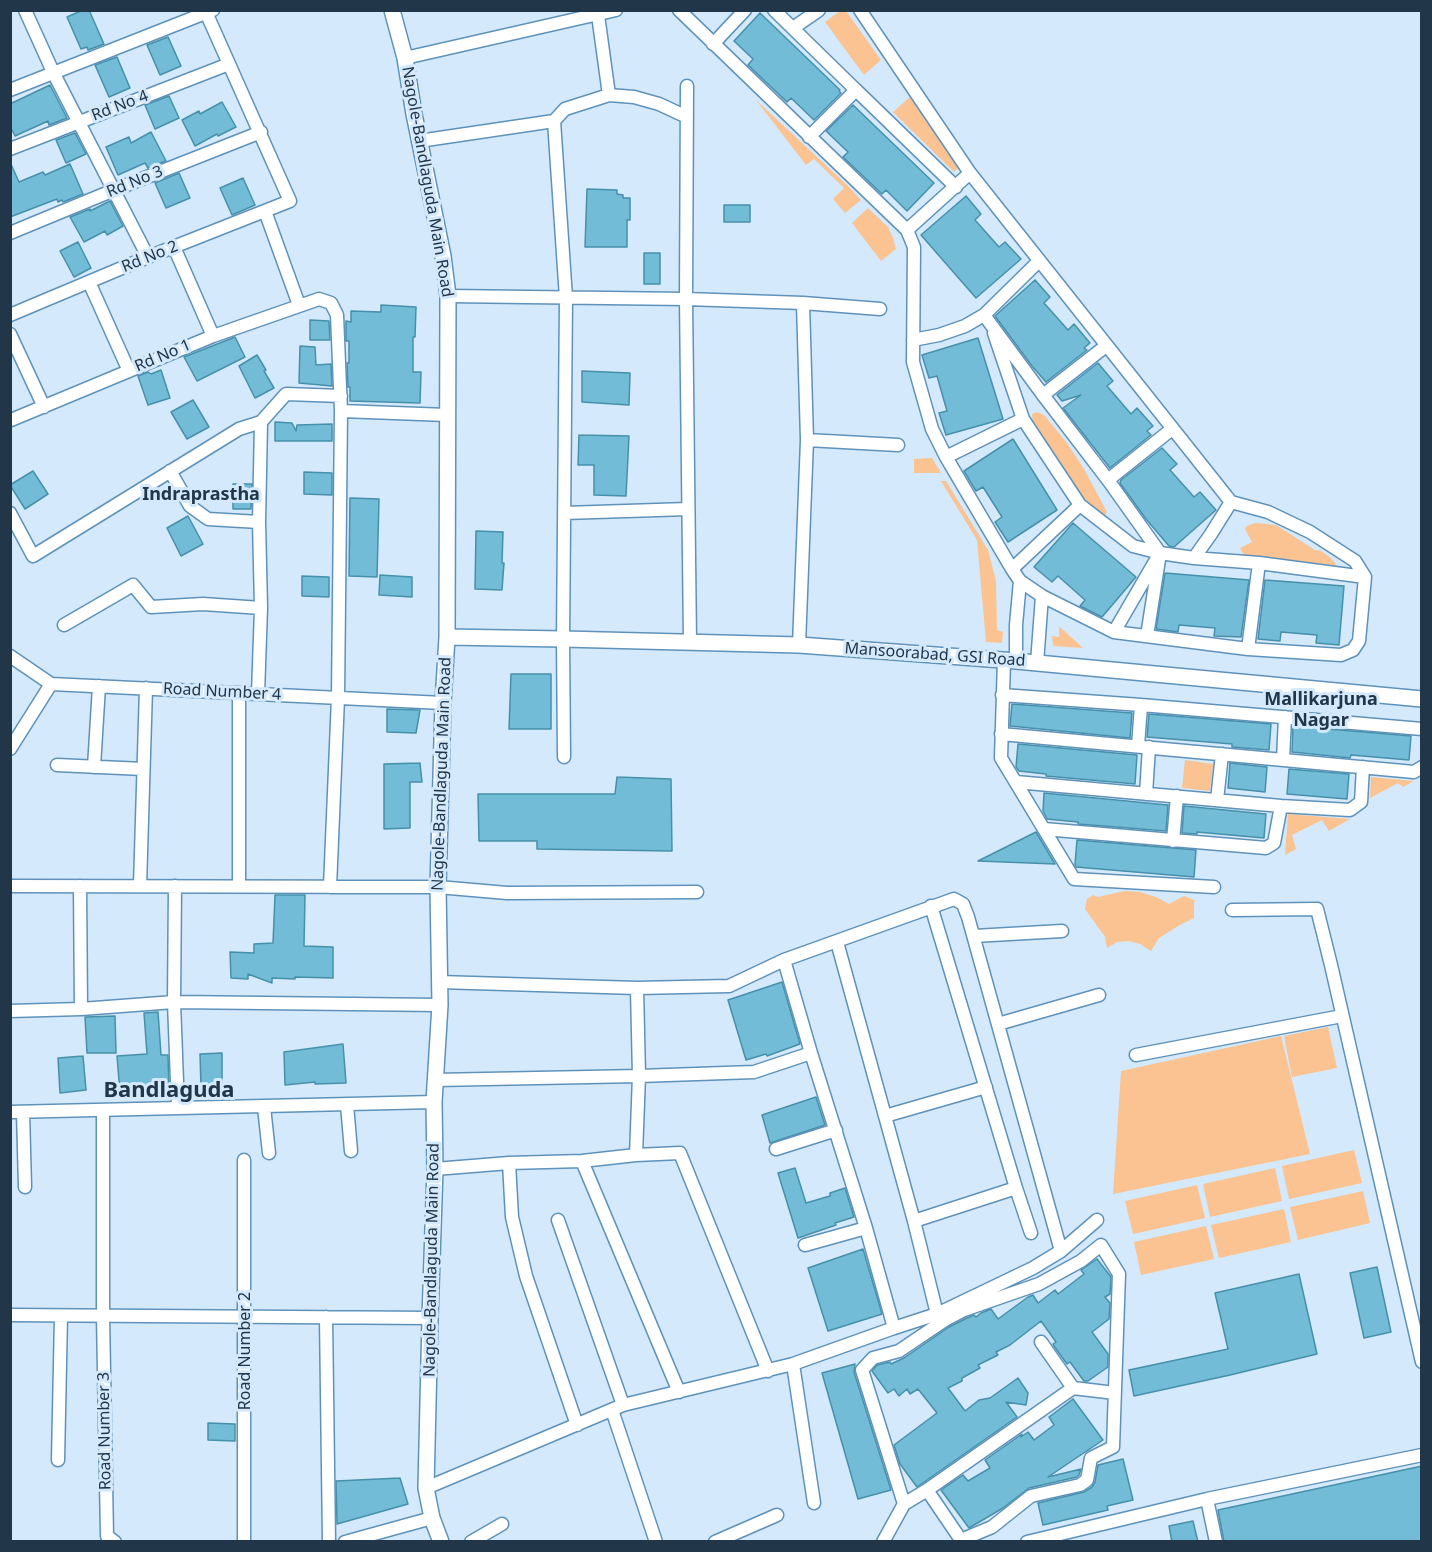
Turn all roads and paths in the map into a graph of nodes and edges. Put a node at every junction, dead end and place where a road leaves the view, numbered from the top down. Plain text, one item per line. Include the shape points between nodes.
1 (25, 10) edge
2 (392, 10) edge
3 (616, 10) edge
4 (679, 10) edge
5 (745, 10) edge
6 (774, 10) edge
7 (819, 10) edge
8 (860, 10) edge
9 (208, 11) edge
10 (598, 15) junction
11 (793, 28) junction
12 (713, 44) junction
13 (405, 58) junction
14 (229, 64) junction
15 (53, 72) junction
16 (687, 86) dead end
17 (10, 90) edge
18 (856, 90) junction
19 (609, 95) junction
20 (687, 117) junction
21 (554, 121) junction
22 (79, 122) junction
23 (261, 132) junction
24 (809, 137) junction
25 (420, 141) junction
26 (10, 149) edge
27 (970, 173) junction
28 (956, 187) junction
29 (114, 190) junction
30 (265, 211) junction
31 (907, 230) junction
32 (10, 233) edge
33 (174, 247) junction
34 (148, 256) junction
35 (1039, 261) junction
36 (88, 282) junction
37 (448, 296) junction
38 (566, 298) junction
39 (686, 299) junction
40 (803, 303) junction
41 (299, 305) junction
42 (880, 309) dead end
43 (12, 310) edge
44 (987, 317) junction
45 (10, 334) edge
46 (213, 336) junction
47 (913, 340) junction
48 (1106, 346) junction
49 (129, 370) junction
50 (1043, 395) junction
51 (341, 396) junction
52 (44, 407) junction
53 (341, 411) junction
54 (447, 414) junction
55 (1023, 419) junction
56 (11, 420) edge
57 (261, 422) junction
58 (1172, 429) junction
59 (807, 440) junction
60 (898, 445) dead end
61 (946, 458) junction
62 (170, 471) junction
63 (1108, 480) junction
64 (1231, 502) junction
65 (1080, 505) junction
66 (688, 509) junction
67 (10, 513) edge
68 (564, 513) junction
69 (259, 522) junction
70 (1160, 552) junction
71 (1194, 558) junction
72 (1259, 562) junction
73 (1011, 569) junction
74 (1365, 577) junction
75 (1020, 581) junction
76 (1042, 596) junction
77 (261, 608) junction
78 (64, 625) dead end
79 (1114, 632) junction
80 (1147, 636) junction
81 (447, 637) junction
82 (563, 639) junction
83 (690, 642) junction
84 (799, 645) junction
85 (1248, 649) junction
86 (10, 656) edge
87 (1010, 660) junction
88 (1037, 663) junction
89 (51, 684) junction
90 (99, 686) junction
91 (146, 688) junction
92 (239, 693) junction
93 (258, 694) junction
94 (1002, 694) junction
95 (338, 698) junction
96 (1422, 699) edge
97 (443, 703) junction
98 (1141, 705) junction
99 (1285, 717) junction
100 (1422, 729) edge
101 (1001, 734) junction
102 (1143, 747) junction
103 (10, 749) edge
104 (1222, 754) junction
105 (564, 757) dead end
106 (1283, 760) junction
107 (57, 765) dead end
108 (94, 767) junction
109 (1363, 767) junction
110 (1422, 767) edge
111 (143, 769) junction
112 (1016, 782) junction
113 (1146, 794) junction
114 (1177, 796) junction
115 (1217, 800) junction
116 (1281, 806) junction
117 (1044, 829) junction
118 (1173, 841) junction
119 (10, 886) edge
120 (80, 886) junction
121 (140, 886) junction
122 (175, 886) junction
123 (239, 886) junction
124 (330, 887) junction
125 (438, 887) junction
126 (1214, 887) dead end
127 (697, 892) dead end
128 (931, 906) junction
129 (1232, 910) dead end
130 (1062, 932) dead end
131 (974, 936) junction
132 (837, 942) junction
133 (784, 960) junction
134 (439, 982) junction
135 (637, 988) junction
136 (1099, 995) dead end
137 (174, 1002) junction
138 (440, 1005) junction
139 (81, 1010) junction
140 (10, 1011) edge
141 (1342, 1016) junction
142 (998, 1024) junction
143 (811, 1053) junction
144 (1136, 1055) dead end
145 (639, 1076) junction
146 (435, 1080) junction
147 (986, 1087) junction
148 (434, 1102) junction
149 (348, 1105) junction
150 (264, 1107) junction
151 (178, 1108) junction
152 (103, 1110) junction
153 (17, 1112) edge
154 (885, 1116) junction
155 (836, 1130) junction
156 (776, 1149) dead end
157 (351, 1151) dead end
158 (269, 1153) dead end
159 (636, 1155) junction
160 (244, 1161) dead end
161 (582, 1161) junction
162 (509, 1163) junction
163 (435, 1169) junction
164 (25, 1187) dead end
165 (1016, 1188) junction
166 (558, 1220) dead end
167 (1097, 1220) dead end
168 (914, 1221) junction
169 (866, 1228) junction
170 (1031, 1233) dead end
171 (805, 1245) dead end
172 (1061, 1251) junction
173 (938, 1314) junction
174 (10, 1315) edge
175 (61, 1316) junction
176 (103, 1316) junction
177 (245, 1317) junction
178 (326, 1317) junction
179 (430, 1318) junction
180 (894, 1328) junction
181 (1041, 1342) dead end
182 (1422, 1362) edge
183 (793, 1364) junction
184 (768, 1371) junction
185 (1073, 1388) junction
186 (679, 1392) junction
187 (1115, 1393) junction
188 (617, 1408) junction
189 (577, 1425) junction
190 (1422, 1455) edge
191 (58, 1460) dead end
192 (426, 1488) junction
193 (927, 1490) junction
194 (1207, 1499) junction
195 (814, 1503) dead end
196 (904, 1504) junction
197 (777, 1515) dead end
198 (432, 1518) junction
199 (502, 1524) dead end
200 (960, 1541) edge
201 (115, 1542) edge
202 (244, 1542) edge
203 (329, 1542) edge
204 (345, 1542) edge
205 (441, 1542) edge
206 (471, 1542) edge
207 (656, 1542) edge
208 (715, 1542) edge
209 (883, 1542) edge
210 (1027, 1542) edge
211 (1216, 1542) edge

1 - 15 street
2 - 13 street, Nagole-Bandlaguda Main Road
3 - 10 street
4 - 12 street
5 - 12 street
6 - 11 street
7 - 11 street
8 - 27 street
9 - 14 street
9 - 15 street
10 - 13 street
10 - 19 street
11 - 18 street
12 - 24 street
13 - 25 street, Nagole-Bandlaguda Main Road
14 - 22 street, Rd No 4
14 - 23 street
15 - 17 street
15 - 22 street
16 - 20 street
18 - 24 street
18 - 28 street
19 - 20 street via 659,104
19 - 21 street via 565,109
20 - 39 street
21 - 25 street
21 - 38 street
22 - 26 street, Rd No 4
22 - 29 street
23 - 29 street, Rd No 3
23 - 30 street, Rd No 2 via 290,201
24 - 31 street
25 - 37 street, Nagole-Bandlaguda Main Road
27 - 28 street
27 - 35 street
28 - 31 street
29 - 32 street, Rd No 3
29 - 34 street
30 - 33 street, Rd No 2
30 - 41 street
31 - 47 street via 914,247
33 - 34 street, Rd No 2
33 - 46 street
34 - 36 street, Rd No 2
35 - 44 street
35 - 48 street
36 - 43 street, Rd No 2
36 - 49 street
37 - 38 street
37 - 54 street, Nagole-Bandlaguda Main Road
38 - 39 street
38 - 68 street
39 - 40 street
39 - 66 street
40 - 42 street
40 - 59 street
41 - 46 street, Rd No 1
41 - 51 street, Rd No 1 via 319,299 331,303 337,315
44 - 47 street
44 - 50 street
44 - 55 street
45 - 52 street
46 - 49 street, Rd No 1
47 - 61 street via 913,362 932,429
48 - 50 street
48 - 58 street
49 - 52 street, Rd No 1
50 - 63 street
51 - 53 street
51 - 57 street via 286,394
52 - 56 street, Rd No 1
53 - 54 street
53 - 95 street
54 - 81 street, Nagole-Bandlaguda Main Road
55 - 61 street
55 - 65 street
57 - 62 street via 239,429
57 - 69 street
58 - 63 street
58 - 64 street
59 - 60 street
59 - 84 street
61 - 73 street
62 - 67 street via 33,556
62 - 69 street via 190,506 208,519
63 - 70 street
64 - 71 street
64 - 74 street via 1269,512 1310,532 1355,561
65 - 70 street via 1133,546
65 - 73 street
66 - 68 street
66 - 83 street
68 - 82 street
69 - 77 street
70 - 71 street
70 - 79 street
70 - 80 street
71 - 72 street
72 - 74 street
72 - 85 street
73 - 75 street
74 - 85 street via 1359,641 1353,650 1341,655
75 - 76 street
75 - 87 street
76 - 79 street
76 - 88 street
77 - 78 street via 203,604 151,607 133,585
77 - 93 street
79 - 80 street
80 - 85 street
81 - 82 street, Mansoorabad, GSI Road
81 - 97 street, Nagole-Bandlaguda Main Road
82 - 83 street, Mansoorabad, GSI Road
82 - 105 street
83 - 84 street, Mansoorabad, GSI Road
84 - 87 street, Mansoorabad, GSI Road
86 - 89 street
87 - 88 street, Mansoorabad, GSI Road
87 - 94 street
88 - 96 street, Mansoorabad, GSI Road
89 - 90 street, Road Number 4
89 - 103 street
90 - 91 street, Road Number 4
90 - 108 street
91 - 92 street, Road Number 4
91 - 111 street
92 - 93 street, Road Number 4
92 - 123 street
93 - 95 street, Road Number 4
94 - 98 street
94 - 101 street
95 - 97 street, Road Number 4
95 - 124 street
97 - 125 street, Nagole-Bandlaguda Main Road
98 - 99 street
98 - 102 street
99 - 100 street
99 - 106 street
101 - 102 street
101 - 112 street via 1001,758
102 - 104 street
102 - 113 street
104 - 106 street
104 - 115 street
106 - 109 street
107 - 108 street
108 - 111 street
109 - 110 street via 1414,772
109 - 116 street via 1361,802 1350,810
111 - 121 street
112 - 113 street
112 - 117 street
113 - 114 street
114 - 115 street
114 - 118 street
115 - 116 street
116 - 118 street via 1274,843 1266,848
117 - 118 street
117 - 126 street via 1074,879
119 - 120 street
120 - 121 street
120 - 139 street
121 - 122 street
122 - 123 street
122 - 137 street
123 - 124 street
124 - 125 street
125 - 127 street via 507,893
125 - 134 street, Nagole-Bandlaguda Main Road
128 - 131 street via 954,899 963,904
128 - 132 street
128 - 147 street
129 - 141 street via 1317,909
130 - 131 street
131 - 142 street
132 - 133 street
132 - 154 street
133 - 135 street via 729,986
133 - 143 street
134 - 135 street
134 - 138 street, Nagole-Bandlaguda Main Road
135 - 145 street
136 - 142 street
137 - 138 street
137 - 139 street
137 - 151 street
138 - 146 street, Nagole-Bandlaguda Main Road
139 - 140 street
141 - 144 street
141 - 182 street
142 - 172 street
143 - 145 street via 754,1072
143 - 155 street
145 - 146 street
145 - 159 street
146 - 148 street, Nagole-Bandlaguda Main Road
147 - 154 street
147 - 165 street
148 - 149 street
148 - 163 street, Nagole-Bandlaguda Main Road
149 - 150 street
149 - 157 street
150 - 151 street
150 - 158 street
151 - 152 street
152 - 153 street
152 - 176 street
153 - 164 street
154 - 168 street
155 - 156 street
155 - 169 street
159 - 161 street
159 - 184 street via 680,1153
160 - 177 street, Road Number 2
161 - 162 street
161 - 186 street
162 - 163 street
162 - 189 street via 512,1217 526,1276
163 - 179 street, Nagole-Bandlaguda Main Road
165 - 168 street
165 - 170 street
166 - 188 street
167 - 172 street
168 - 173 street
169 - 171 street
169 - 180 street
172 - 173 street
173 - 180 street
174 - 175 street
175 - 176 street
175 - 191 street
176 - 177 street
176 - 201 street, Road Number 3 via 107,1536
177 - 178 street
177 - 202 street, Road Number 2
178 - 179 street
178 - 203 street
179 - 192 street, Nagole-Bandlaguda Main Road
180 - 183 street
181 - 185 street
183 - 184 street
183 - 195 street
184 - 186 street
185 - 187 street
185 - 193 street
186 - 188 street
187 - 196 street via 1119,1274 1101,1245 1039,1284 964,1310 899,1351 873,1358 862,1370
187 - 200 street via 1113,1448 1091,1458 1087,1480 1031,1496 992,1527
188 - 189 street
188 - 207 street
189 - 192 street
190 - 194 street
192 - 198 street, Nagole-Bandlaguda Main Road
193 - 196 street
193 - 200 street
194 - 210 street
194 - 211 street
196 - 209 street
197 - 208 street
198 - 204 street
198 - 205 street, Nagole-Bandlaguda Main Road
199 - 206 street

